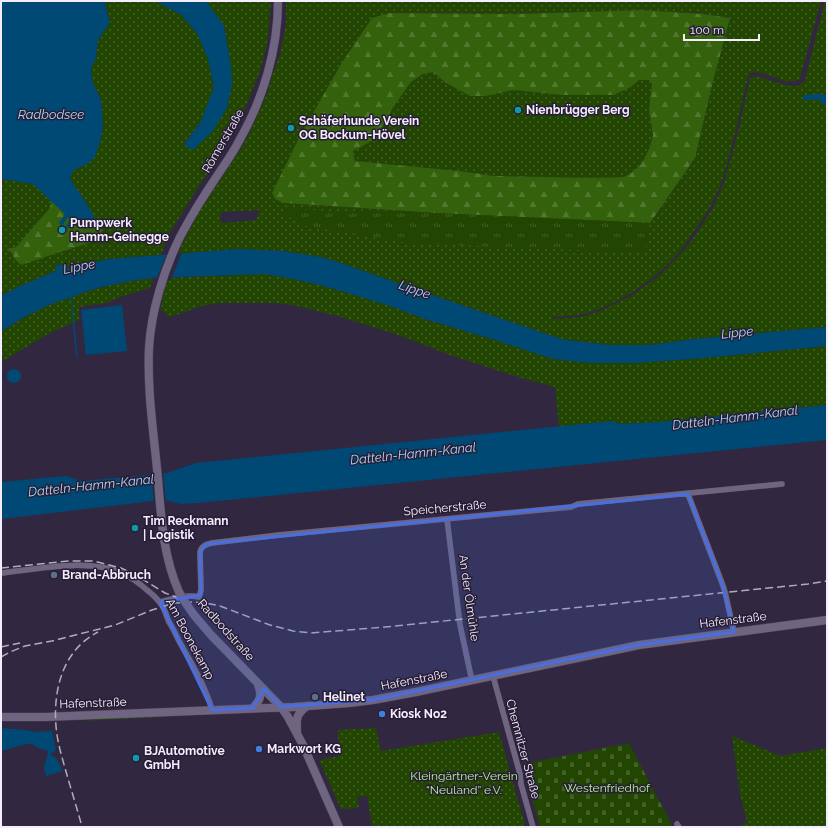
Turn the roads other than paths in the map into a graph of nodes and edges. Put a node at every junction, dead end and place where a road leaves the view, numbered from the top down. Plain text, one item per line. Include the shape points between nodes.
1 (278, 1) edge
2 (161, 285) joint
3 (782, 484) dead end
4 (688, 494) junction
5 (447, 518) junction
6 (1, 573) edge
7 (160, 602) junction
8 (827, 620) edge
9 (734, 632) junction
10 (493, 676) junction
11 (472, 681) junction
12 (257, 682) junction
13 (307, 706) junction
14 (281, 707) junction
15 (253, 708) junction
16 (212, 710) junction
17 (1, 717) edge
18 (297, 733) junction
19 (339, 827) edge
20 (533, 827) edge

1 - 2 main road, Römerstraße via 274,44 263,90 239,142 199,203 181,236
2 - 12 main road, Radbodstraße, bridge via 149,347 150,394 160,506 170,569 179,592 194,615
3 - 4 street, Speicherstraße
4 - 5 street, Speicherstraße
4 - 9 street via 722,583
5 - 7 street, Speicherstraße via 206,544 200,549 199,596
5 - 11 street, An der Ölmühle via 459,619
6 - 7 street, Am Boonekamp via 78,565 103,568 132,578
7 - 16 street, Am Boonekamp
8 - 9 main road, Hafenstraße
9 - 10 main road, Hafenstraße via 639,645
10 - 11 main road, Hafenstraße
10 - 20 street, Chemnitzer Straße
11 - 13 main road, Hafenstraße via 373,700
12 - 14 main road, Radbodstraße
12 - 15 main road via 260,697
13 - 14 main road, Hafenstraße
13 - 18 main road via 296,718
14 - 15 main road, Hafenstraße
14 - 18 main road, Radbodstraße
15 - 16 main road, Hafenstraße
16 - 17 main road, Hafenstraße
18 - 19 main road, Radbodstraße

